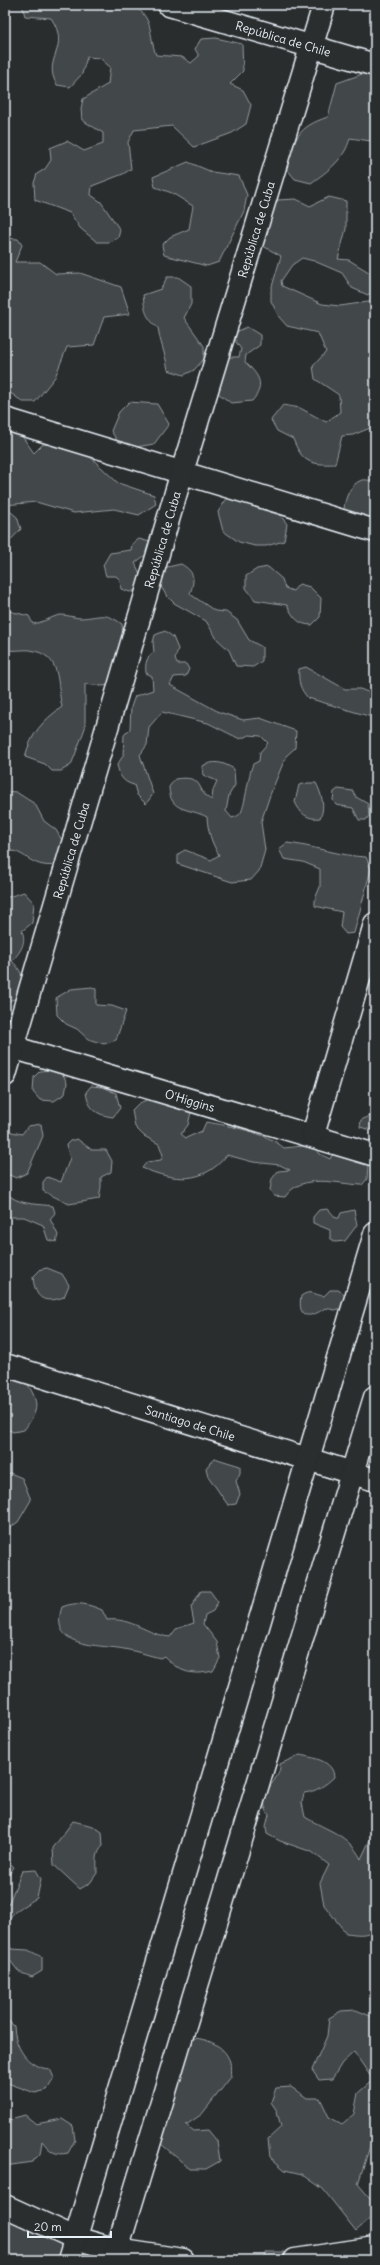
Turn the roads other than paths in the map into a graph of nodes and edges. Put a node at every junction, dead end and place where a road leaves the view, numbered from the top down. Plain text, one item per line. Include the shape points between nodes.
1 (169, 5) edge
2 (324, 5) edge
3 (312, 46) junction
4 (375, 64) edge
5 (5, 419) edge
6 (182, 472) junction
7 (375, 531) edge
8 (375, 924) edge
9 (9, 1046) edge
10 (5, 1075) edge
11 (313, 1135) junction
12 (375, 1155) edge
13 (375, 1234) edge
14 (5, 1365) edge
15 (375, 1397) edge
16 (308, 1460) junction
17 (352, 1473) junction
18 (375, 1480) edge
19 (5, 2206) edge
20 (75, 2238) junction
21 (375, 2248) edge
22 (116, 2255) edge
23 (68, 2260) edge
24 (183, 2260) edge
25 (295, 2260) edge

1 - 3 street, República de Chile
2 - 3 street, República de Cuba
3 - 4 street, República de Chile
3 - 6 street, República de Cuba
5 - 6 street
6 - 7 street
6 - 9 street, República de Cuba
8 - 11 street
9 - 10 street, República de Cuba
9 - 11 street, O'Higgins
11 - 12 street, O'Higgins
13 - 16 street
14 - 16 street, Santiago de Chile
15 - 17 street
16 - 17 street, Santiago de Chile
16 - 20 street
17 - 18 street, Santiago de Chile
17 - 22 street
19 - 20 street
20 - 22 street
20 - 23 street
21 - 25 street
22 - 24 street

